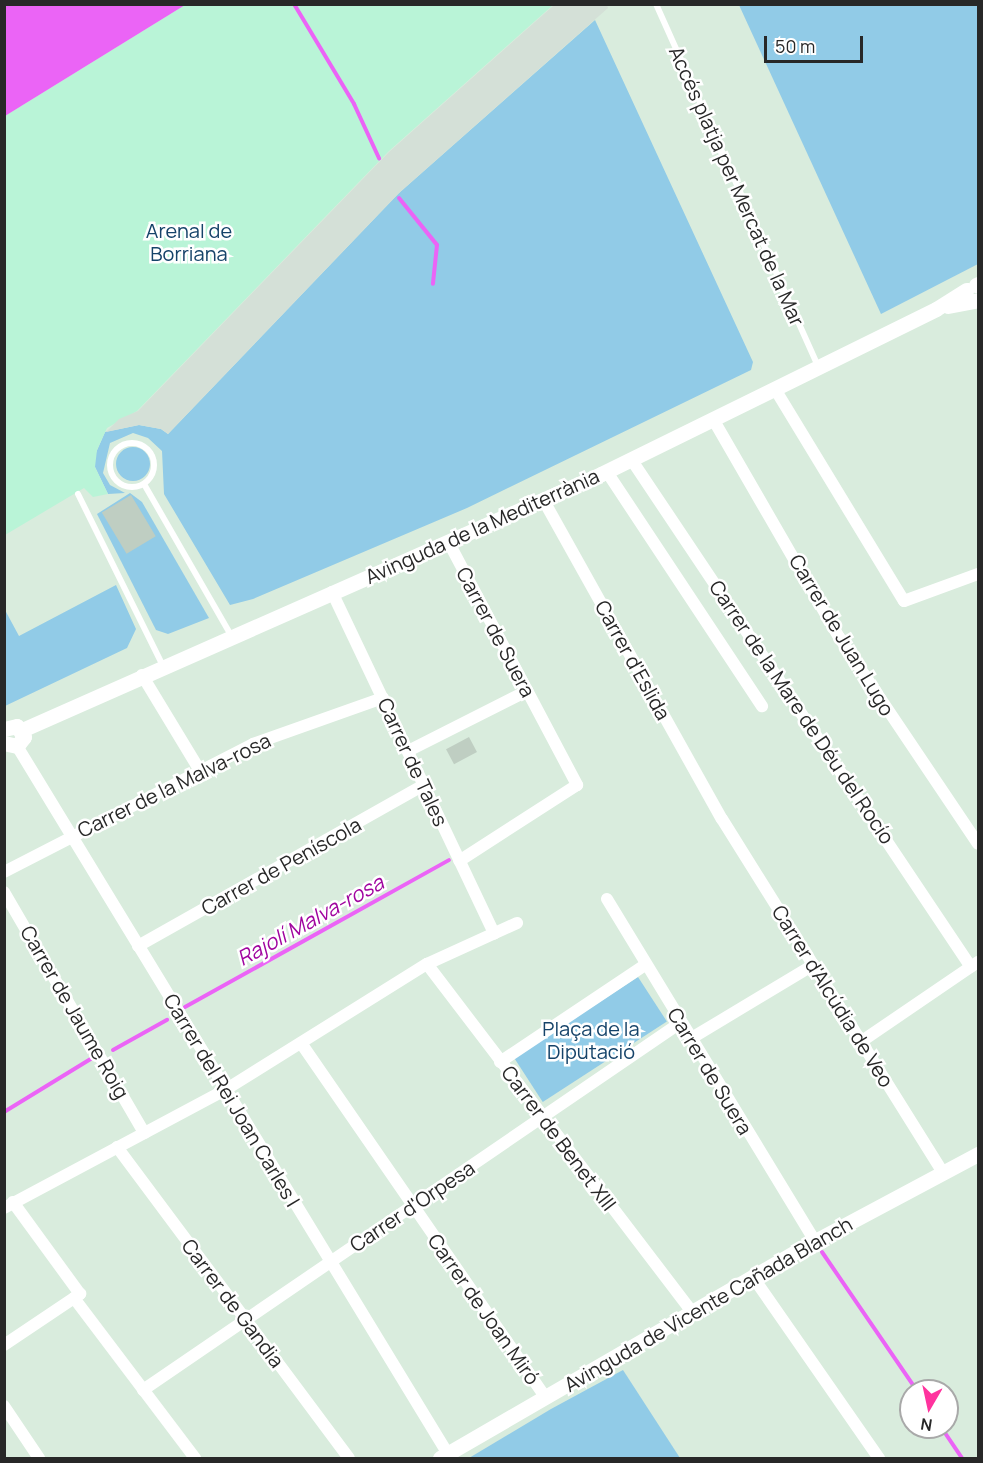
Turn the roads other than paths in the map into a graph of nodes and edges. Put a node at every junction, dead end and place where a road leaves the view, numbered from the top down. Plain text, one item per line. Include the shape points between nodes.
1 (656, 4) edge
2 (975, 294) edge
3 (818, 367) junction
4 (774, 389) junction
5 (713, 419) junction
6 (631, 459) junction
7 (607, 472) junction
8 (144, 484) junction
9 (78, 494) dead end
10 (544, 501) junction
11 (449, 543) junction
12 (978, 574) edge
13 (332, 592) junction
14 (231, 635) junction
15 (163, 666) junction
16 (142, 675) junction
17 (527, 691) junction
18 (383, 698) junction
19 (762, 706) dead end
20 (4, 729) edge
21 (22, 730) junction
22 (11, 745) edge
23 (408, 751) junction
24 (199, 769) junction
25 (424, 785) junction
26 (722, 819) joint
27 (71, 835) junction
28 (978, 844) edge
29 (459, 861) junction
30 (4, 872) edge
31 (4, 892) edge
32 (607, 899) dead end
33 (517, 923) dead end
34 (494, 933) junction
35 (138, 946) junction
36 (427, 964) junction
37 (645, 964) junction
38 (975, 964) edge
39 (813, 965) junction
40 (680, 1023) junction
41 (690, 1039) junction
42 (862, 1041) junction
43 (301, 1043) junction
44 (500, 1062) junction
45 (225, 1090) junction
46 (542, 1117) junction
47 (144, 1133) junction
48 (117, 1147) junction
49 (978, 1154) edge
50 (943, 1173) junction
51 (9, 1205) edge
52 (413, 1206) junction
53 (814, 1241) junction
54 (330, 1262) junction
55 (755, 1282) junction
56 (77, 1296) junction
57 (692, 1312) junction
58 (246, 1320) junction
59 (4, 1345) edge
60 (143, 1390) junction
61 (545, 1397) junction
62 (4, 1406) edge
63 (444, 1456) edge
64 (39, 1458) edge
65 (195, 1458) edge
66 (349, 1458) edge
67 (879, 1458) edge

1 - 3 lane, Accés platja per Mercat de la Mar
2 - 3 street, Avinguda de la Mediterrània
3 - 4 street, Avinguda de la Mediterrània
4 - 5 street, Avinguda de la Mediterrània
4 - 12 street via 904,601
5 - 6 street, Avinguda de la Mediterrània
5 - 28 street, Carrer de Juan Lugo via 839,637
6 - 7 street, Avinguda de la Mediterrània
6 - 38 street, Carrer de la Mare de Déu del Rocío
7 - 10 street, Avinguda de la Mediterrània
7 - 19 street
8 - 8 lane via 154,472 149,449 135,442 120,446 110,458 111,473 122,485
8 - 14 lane
9 - 15 lane
10 - 11 street, Avinguda de la Mediterrània
10 - 26 street, Carrer d'Eslida
11 - 13 street, Avinguda de la Mediterrània
11 - 17 street, Carrer de Suera
13 - 14 street, Avinguda de la Mediterrània
13 - 18 street, Carrer de Tales
14 - 15 street, Avinguda de la Mediterrània
15 - 16 street, Avinguda de la Mediterrània
16 - 21 street, Avinguda de la Mediterrània
16 - 24 street
17 - 23 street
17 - 29 street, Carrer de Suera via 577,785
18 - 23 street, Carrer de Tales
18 - 24 street, Carrer de la Malva-rosa via 253,744
20 - 21 street via 14,725
21 - 22 street via 22,741
22 - 27 street, Carrer del Rei Joan Carles I
23 - 25 street, Carrer de Tales
24 - 27 street, Carrer de la Malva-rosa
25 - 29 street, Carrer de Tales
25 - 35 street, Carrer de Peníscola
26 - 39 street, Carrer d'Alcúdia de Veo
27 - 30 street, Carrer de la Malva-rosa
27 - 35 street, Carrer del Rei Joan Carles I
29 - 34 street, Carrer de Tales
31 - 47 street, Carrer de Jaume Roig
32 - 37 street, Carrer de Suera
33 - 34 street
34 - 36 street
35 - 45 street, Carrer del Rei Joan Carles I
36 - 43 street
36 - 44 street, Carrer de Benet XIII
37 - 40 street, Carrer de Suera
37 - 44 street
38 - 42 street
39 - 41 street
39 - 42 street, Carrer d'Alcúdia de Veo
40 - 41 street, Carrer de Suera
40 - 46 street, Carrer d'Orpesa
41 - 53 street, Carrer de Suera
42 - 50 street, Carrer d'Alcúdia de Veo
43 - 45 street
43 - 52 street, Carrer de Joan Miró
44 - 46 street, Carrer de Benet XIII
45 - 47 street
45 - 54 street, Carrer del Rei Joan Carles I
46 - 52 street, Carrer d'Orpesa
46 - 57 street, Carrer de Benet XIII
47 - 48 street
48 - 51 street
48 - 58 street, Carrer de Gandia
49 - 50 street, Avinguda de Vicente Cañada Blanch
50 - 53 street, Avinguda de Vicente Cañada Blanch
51 - 56 street
52 - 54 street, Carrer d'Orpesa
52 - 61 street, Carrer de Joan Miró
53 - 55 street, Avinguda de Vicente Cañada Blanch
54 - 58 street, Carrer d'Orpesa
54 - 63 street, Carrer del Rei Joan Carles I
55 - 57 street, Avinguda de Vicente Cañada Blanch
55 - 67 street
56 - 59 street
56 - 60 street
57 - 61 street, Avinguda de Vicente Cañada Blanch
58 - 60 street, Carrer d'Orpesa
58 - 66 street, Carrer de Gandia
60 - 65 street
61 - 63 street, Avinguda de Vicente Cañada Blanch
62 - 64 street

